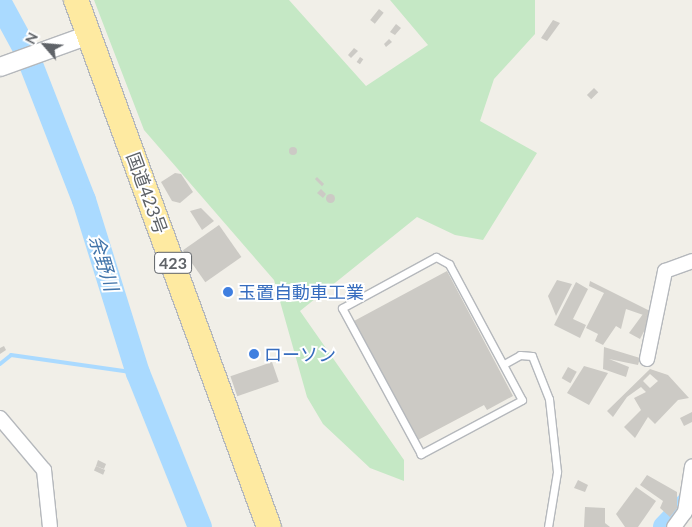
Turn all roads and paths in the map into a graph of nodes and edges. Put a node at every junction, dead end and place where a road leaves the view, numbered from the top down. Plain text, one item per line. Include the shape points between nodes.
1 (76, 0) edge
2 (83, 37) junction
3 (2, 67) edge
4 (692, 261) edge
5 (647, 360) dead end
6 (504, 364) junction
7 (0, 418) edge
8 (692, 467) edge
9 (50, 527) edge
10 (269, 527) edge
11 (548, 527) edge
12 (674, 527) edge

1 - 2 highway, 国道423号 / 423
2 - 3 street
2 - 10 highway, 国道423号 / 423
4 - 5 street via 665,271
6 - 6 lane via 522,400 421,454 342,308 436,257 449,264
6 - 11 lane via 520,355 532,356 549,399 557,472
7 - 9 street via 44,470
8 - 12 street via 685,512

